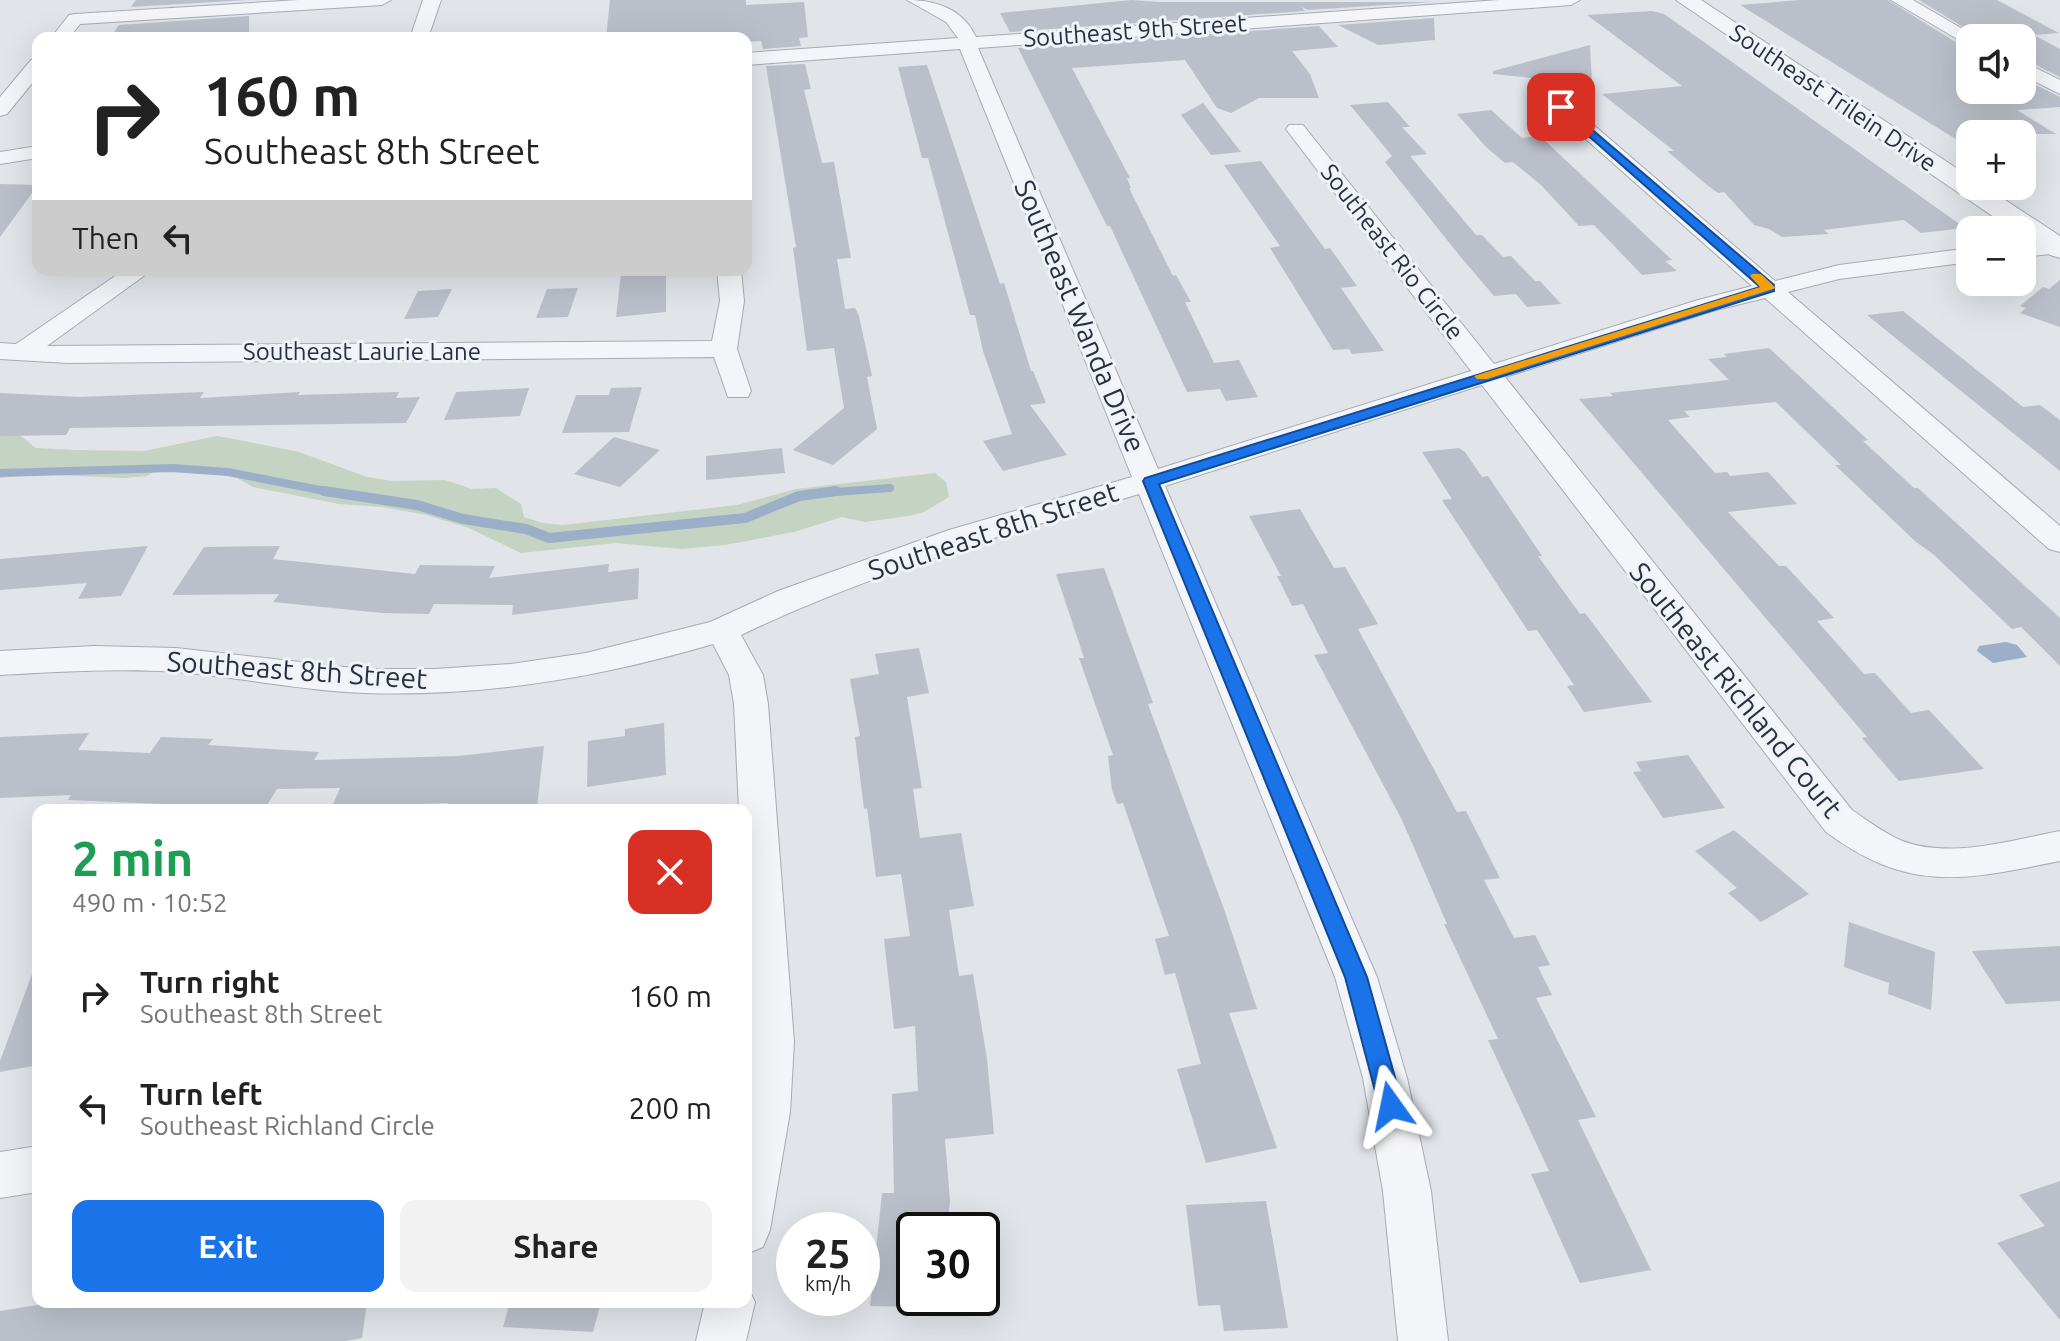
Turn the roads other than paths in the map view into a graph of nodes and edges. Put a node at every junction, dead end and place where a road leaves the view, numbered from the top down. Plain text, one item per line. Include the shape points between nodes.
1 (382, 0) edge
2 (432, 0) edge
3 (916, 0) edge
4 (1571, 0) edge
5 (1687, 0) edge
6 (1900, 0) edge
7 (201, 6) edge
8 (1956, 31) edge
9 (65, 32) edge
10 (421, 32) edge
11 (969, 43) junction
12 (752, 59) edge
13 (32, 71) edge
14 (2036, 75) edge
15 (2060, 88) edge
16 (1561, 107) dead end
17 (0, 110) edge
18 (1296, 129) dead end
19 (32, 153) edge
20 (0, 158) edge
21 (2059, 247) edge
22 (2036, 249) edge
23 (1956, 257) edge
24 (130, 276) edge
25 (730, 276) edge
26 (1770, 288) junction
27 (724, 349) junction
28 (10, 352) edge
29 (1487, 375) junction
30 (738, 391) dead end
31 (1150, 481) junction
32 (2060, 542) edge
33 (722, 630) junction
34 (0, 663) edge
35 (2060, 846) edge
36 (759, 1044) edge
37 (32, 1170) edge
38 (0, 1175) edge
39 (752, 1196) edge
40 (729, 1308) edge
41 (721, 1341) edge
42 (1423, 1341) edge

1 - 7 street
2 - 10 street
3 - 11 street, Southeast Wanda Drive via 954,19
4 - 11 street, Southeast 9th Street
5 - 21 street, Southeast Trilein Drive
6 - 8 street
7 - 9 street via 75,19
11 - 12 street, Southeast 9th Street
11 - 31 street, Southeast Wanda Drive
13 - 17 street
14 - 15 street
16 - 26 street
18 - 29 street, Southeast Rio Circle
19 - 20 street
21 - 22 street
23 - 26 street, Southeast 8th Street via 1839,272
24 - 28 street
25 - 27 street via 732,301
26 - 29 street, Southeast 8th Street
26 - 32 street
27 - 28 street, Southeast Laurie Lane
27 - 30 street
29 - 31 street, Southeast 8th Street
29 - 35 street, Southeast Richland Court via 1825,807 1855,835 1889,854 1945,865
31 - 33 street, Southeast 8th Street via 898,558
31 - 42 street, Southeast Wanda Drive via 1356,977 1385,1078 1404,1177
33 - 34 street, Southeast 8th Street via 586,665 435,681 362,681 176,660
33 - 36 street via 746,675 751,704
36 - 39 street via 767,1112
37 - 38 street
40 - 41 street

